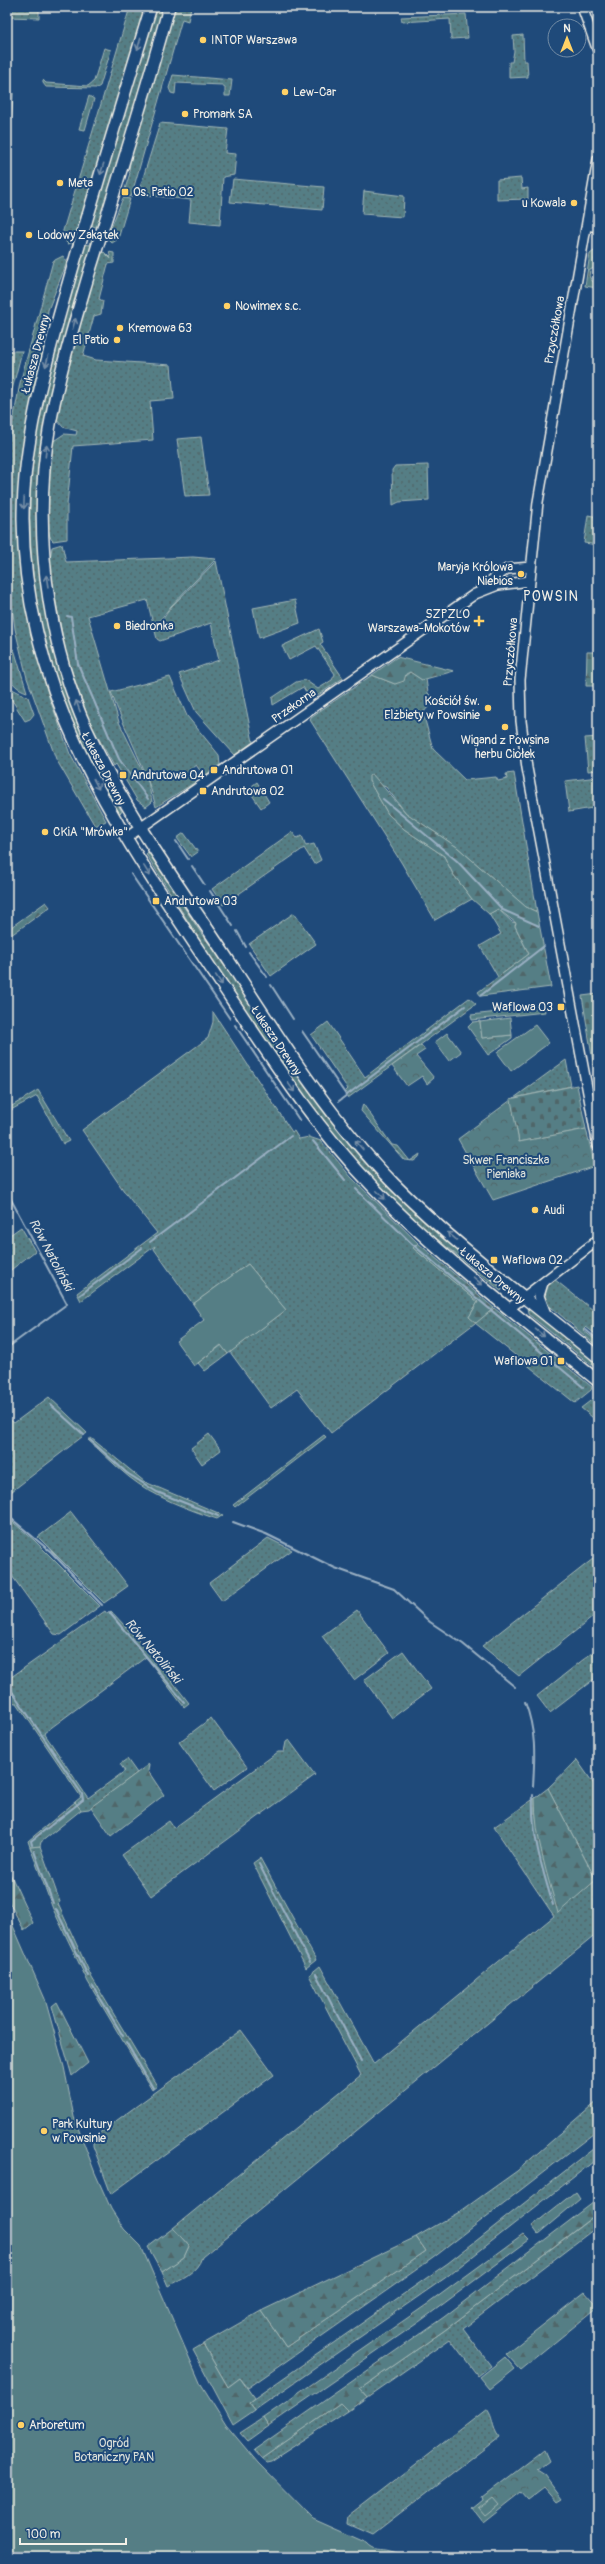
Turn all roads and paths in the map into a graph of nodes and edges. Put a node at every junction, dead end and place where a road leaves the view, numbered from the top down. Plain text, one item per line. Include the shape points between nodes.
1 (151, 7) edge
2 (169, 7) edge
3 (582, 7) edge
4 (598, 51) edge
5 (598, 159) edge
6 (586, 225) junction
7 (598, 227) edge
8 (531, 567) junction
9 (530, 581) junction
10 (476, 594) junction
11 (141, 828) junction
12 (126, 838) junction
13 (598, 1146) edge
14 (598, 1240) edge
15 (545, 1280) junction
16 (524, 1297) junction
17 (510, 1308) junction
18 (546, 1314) junction
19 (598, 1357) edge
20 (598, 1381) edge

1 -> 12 main road, Łukasza Drewny via 77,253 39,394 29,444 23,517 28,582 46,670 75,744
11 -> 2 main road, Łukasza Drewny via 87,729 57,642 45,568 44,469 57,390
3 - 4 street
5 - 6 street, Przyczółkowa
6 - 7 street
6 - 8 street, Przyczółkowa via 541,476
8 - 9 street, Przyczółkowa
8 - 10 street, Przekorna via 507,569
9 - 10 street, Przekorna via 498,585
9 - 13 street, Przyczółkowa via 520,680 522,738
10 - 11 street, Przekorna
11 - 12 street, Przekorna
16 -> 11 main road, Łukasza Drewny via 400,1190 341,1125 283,1044
12 -> 17 main road, Łukasza Drewny via 271,1058 330,1138 391,1204
14 - 15 street
15 - 16 street
15 - 18 street via 539,1290 539,1296
16 - 17 street
16 - 18 main road, Łukasza Drewny
17 -> 20 main road, Łukasza Drewny
18 - 19 main road, Łukasza Drewny

